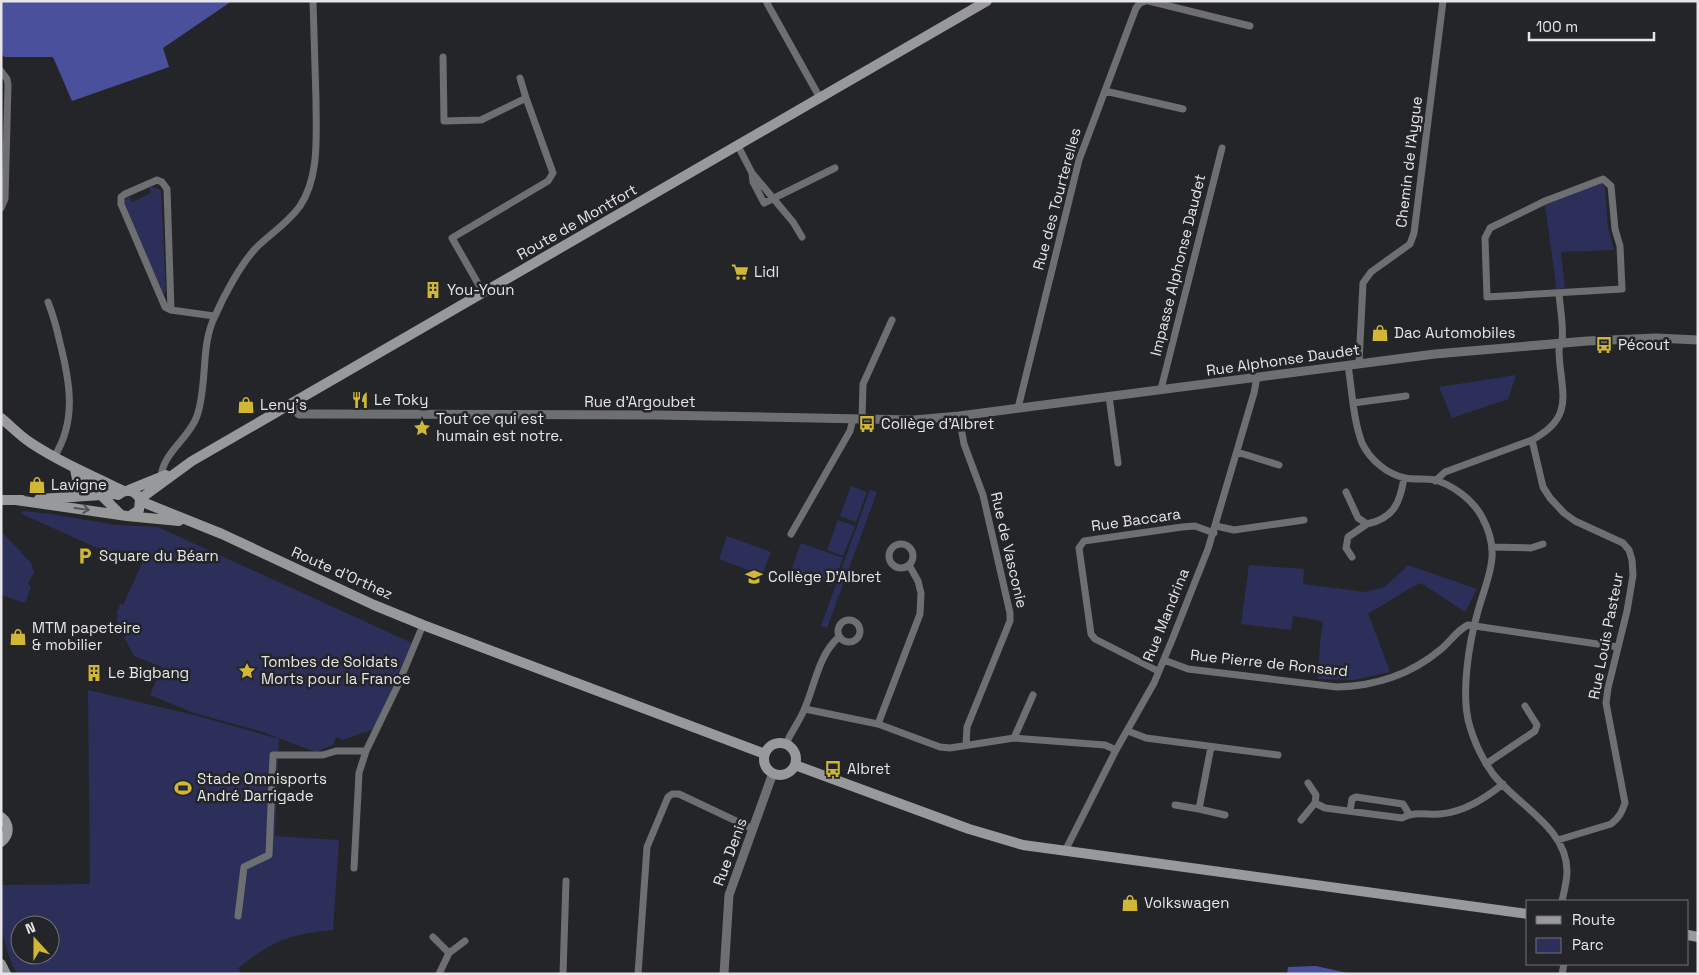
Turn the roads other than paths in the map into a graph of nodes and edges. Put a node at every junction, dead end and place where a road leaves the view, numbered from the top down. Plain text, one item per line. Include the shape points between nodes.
1 (313, 1) edge
2 (987, 1) edge
3 (1443, 1) edge
4 (1145, 2) edge
5 (767, 3) dead end
6 (1250, 26) dead end
7 (443, 57) dead end
8 (1, 71) edge
9 (520, 78) dead end
10 (1105, 91) junction
11 (526, 98) junction
12 (820, 98) junction
13 (1183, 109) dead end
14 (738, 146) junction
15 (1222, 148) dead end
16 (835, 168) dead end
17 (773, 199) junction
18 (1, 208) edge
19 (802, 237) dead end
20 (484, 294) junction
21 (1560, 294) junction
22 (48, 302) dead end
23 (171, 310) junction
24 (214, 316) junction
25 (892, 320) dead end
26 (1698, 340) edge
27 (1561, 343) junction
28 (1359, 363) junction
29 (1348, 365) junction
30 (1257, 377) junction
31 (1161, 389) junction
32 (1109, 396) junction
33 (1406, 396) dead end
34 (1354, 403) junction
35 (290, 406) junction
36 (1018, 408) junction
37 (959, 416) junction
38 (1, 418) edge
39 (858, 419) junction
40 (903, 420) joint
41 (1532, 440) junction
42 (1237, 452) junction
43 (54, 457) junction
44 (1118, 463) dead end
45 (1279, 465) dead end
46 (74, 468) junction
47 (180, 468) junction
48 (161, 477) junction
49 (1404, 478) junction
50 (1436, 480) junction
51 (124, 492) junction
52 (1346, 492) dead end
53 (102, 495) junction
54 (75, 497) junction
55 (1, 500) edge
56 (16, 500) junction
57 (140, 500) junction
58 (122, 513) junction
59 (1304, 520) dead end
60 (188, 521) junction
61 (1366, 524) junction
62 (1215, 529) junction
63 (791, 534) dead end
64 (1543, 544) dead end
65 (1492, 547) junction
66 (1352, 557) dead end
67 (909, 565) dead end
68 (423, 624) junction
69 (1474, 625) junction
70 (839, 637) dead end
71 (1618, 647) junction
72 (1164, 660) junction
73 (1158, 671) junction
74 (1033, 696) dead end
75 (1525, 706) dead end
76 (805, 709) junction
77 (878, 724) junction
78 (1128, 730) junction
79 (1014, 738) junction
80 (786, 744) junction
81 (966, 745) junction
82 (1211, 747) junction
83 (366, 750) junction
84 (1116, 750) junction
85 (765, 754) junction
86 (1278, 756) dead end
87 (1486, 764) junction
88 (795, 765) junction
89 (773, 773) junction
90 (1308, 783) dead end
91 (1503, 784) junction
92 (1315, 803) junction
93 (1175, 804) dead end
94 (1199, 809) junction
95 (1350, 812) junction
96 (1225, 814) dead end
97 (1409, 814) junction
98 (1, 818) edge
99 (1301, 820) dead end
100 (753, 829) junction
101 (1558, 840) junction
102 (1, 842) edge
103 (1065, 851) junction
104 (354, 868) dead end
105 (566, 881) dead end
106 (1562, 900) edge
107 (1526, 914) edge
108 (238, 916) dead end
109 (433, 937) dead end
110 (465, 941) dead end
111 (449, 953) junction
112 (439, 974) edge
113 (563, 974) edge
114 (638, 974) edge
115 (724, 974) edge

1 - 24 street via 316,146 309,186 294,213 247,258
2 - 12 main road, Route de Montfort
3 - 28 street, Chemin de l'Aygue via 1414,233 1410,244 1371,272 1363,283
4 - 6 street
4 - 10 street, Rue des Tourterelles via 1136,8
5 - 12 street
7 - 11 street via 444,121 481,120
8 - 18 street via 8,85 5,200
9 - 11 street
10 - 13 street
10 - 36 street, Rue des Tourterelles via 1079,160
11 - 20 street via 553,173 548,181 452,238
12 - 14 main road, Route de Montfort
14 - 17 street via 752,173
14 - 20 main road, Route de Montfort
15 - 31 street, Impasse Alphonse Daudet
16 - 17 street
17 - 19 street
20 - 35 main road, Route de Montfort
21 - 21 street via 1622,289 1620,246 1611,186 1603,179 1490,228 1485,238 1487,297
21 - 27 street
22 - 43 street via 63,355 71,404 69,421
23 - 23 street via 163,304 120,201 125,194 157,180 166,189
23 - 24 street
24 - 48 street via 197,416 166,459
25 - 39 street via 864,384
26 - 27 street, Rue Alphonse Daudet via 1656,338
27 - 28 street, Rue Alphonse Daudet
27 - 41 street via 1564,394 1561,411 1556,423
28 - 29 street, Rue Alphonse Daudet
29 - 30 street, Rue Alphonse Daudet
29 - 34 street
30 - 31 street, Rue Alphonse Daudet
30 - 42 street, Rue Mandrina
31 - 32 street, Rue Alphonse Daudet
32 - 36 street, Rue Alphonse Daudet
32 - 44 street
33 - 34 street
34 - 49 street via 1362,444 1369,455 1384,469
35 - 39 street, Rue d'Argoubet via 299,414
35 - 47 main road, Route de Montfort
36 - 37 street, Rue Alphonse Daudet
37 - 40 street, Rue Alphonse Daudet
37 - 81 street, Rue de Vasconie via 964,444 983,495 1010,613 1010,621 967,727
38 - 43 main road via 29,442
39 - 40 street, Rue d'Argoubet
39 - 63 street
41 - 50 street via 1445,472
41 - 71 street, Rue Louis Pasteur via 1543,488 1550,498 1569,517 1623,543 1630,550 1633,576
42 - 45 street
42 - 62 street, Rue Mandrina
43 - 46 main road
46 - 51 main road
46 - 53 main road
46 - 54 main road via 77,479
47 - 48 main road, Route de Montfort
47 - 57 main road, Route de Montfort
48 - 51 main road, Route de Montfort
49 - 50 street
49 - 61 street via 1394,511
50 - 65 street via 1473,504 1482,516
51 - 53 main road, Route de Montfort
51 - 57 main road via 135,492
51 - 58 main road via 115,502
52 - 61 street via 1358,518
53 - 54 main road, Route de Montfort
53 - 58 main road
54 - 56 main road, Route de Montfort
55 - 56 main road
56 -> 58 main road, Route d'Orthez
57 - 58 main road via 139,510
57 - 60 main road, Route d'Orthez
58 - 60 main road, Route d'Orthez
59 - 62 street via 1234,530
60 - 68 main road, Route d'Orthez
61 - 66 street via 1348,537 1346,548
62 - 72 street, Rue Mandrina
62 - 73 street, Rue Baccara via 1182,527 1084,541 1079,548 1091,634
64 - 65 street via 1531,548
65 - 69 street via 1492,567
67 - 77 street via 921,593 920,614
68 - 83 street
68 - 85 main road, Route d'Orthez
69 - 71 street
69 - 72 street, Rue Pierre de Ronsard via 1460,629 1418,666 1379,682 1356,686 1337,687 1188,669
69 - 87 street via 1466,705 1469,726
70 - 76 street via 826,653
71 - 101 street, Rue Louis Pasteur via 1606,703 1625,803 1623,811 1611,824
72 - 73 street, Rue Mandrina
73 - 78 street, Rue Mandrina
74 - 79 street
75 - 87 street via 1536,725 1535,731
76 - 77 street
76 - 80 street
77 - 81 street via 940,747
78 - 82 street via 1146,738
78 - 84 street, Rue Mandrina
79 - 81 street
79 - 84 street via 1105,745
80 - 85 main road via 774,744
80 - 88 main road via 795,753
82 - 86 street
82 - 94 street
83 - 104 street via 360,773
83 - 108 street via 336,751 323,756 273,755 269,855 244,867
84 - 103 street, Rue Mandrina
85 - 89 main road via 766,765
87 - 91 street
88 - 89 main road via 786,774
88 - 103 main road via 1001,839
89 - 100 street, Rue Denis
90 - 92 street via 1316,795
91 - 97 street via 1474,805 1440,814
91 - 101 street
92 - 95 street
92 - 99 street
93 - 94 street
94 - 96 street
95 - 97 street via 1402,818
95 - 97 street via 1352,799 1356,797 1403,804
98 - 102 main road via 8,831
100 - 114 street via 679,794 668,797 647,847
100 - 115 street, Rue Denis via 729,895
101 - 106 street via 1567,870
103 - 107 main road
105 - 113 street
109 - 111 street
110 - 111 street
111 - 112 street

